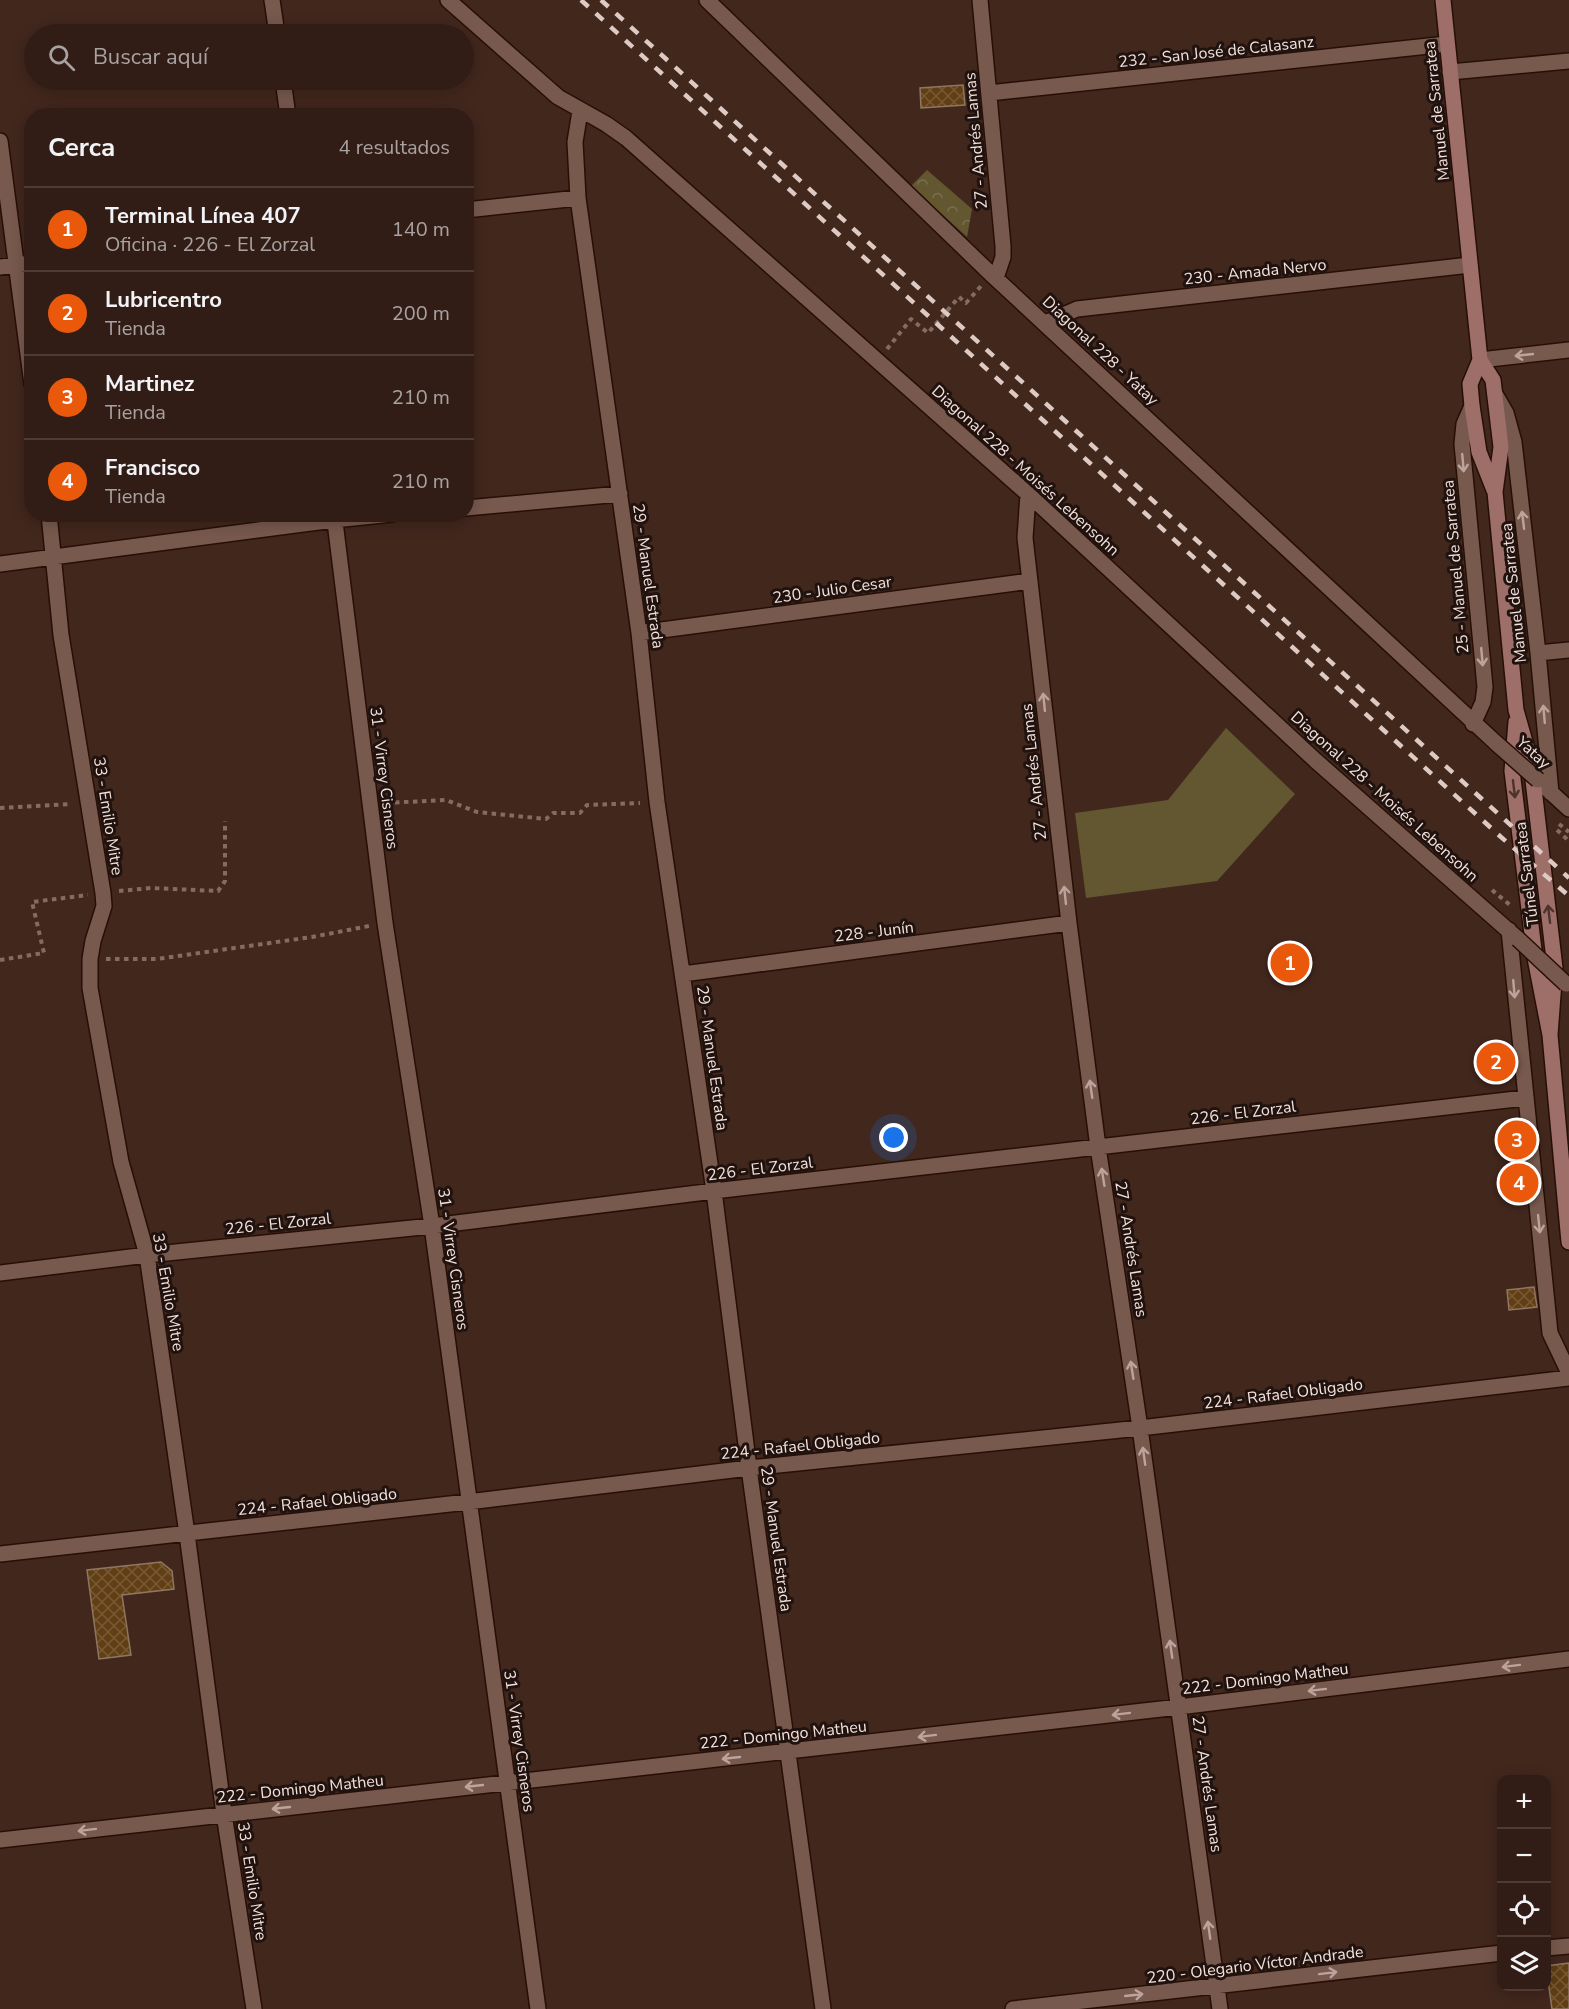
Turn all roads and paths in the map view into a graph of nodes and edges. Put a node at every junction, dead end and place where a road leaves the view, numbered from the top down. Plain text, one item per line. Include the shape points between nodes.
1 (272, 0) edge
2 (448, 0) edge
3 (707, 0) edge
4 (980, 0) edge
5 (1443, 0) edge
6 (276, 24) edge
7 (1447, 44) junction
8 (1569, 61) edge
9 (1450, 72) junction
10 (284, 90) edge
11 (988, 93) junction
12 (287, 108) edge
13 (580, 111) junction
14 (0, 141) edge
15 (578, 198) junction
16 (474, 209) edge
17 (24, 264) edge
18 (1470, 265) junction
19 (8, 266) edge
20 (996, 278) junction
21 (977, 290) dead end
22 (1045, 323) junction
23 (894, 339) dead end
24 (24, 345) edge
25 (1569, 351) edge
26 (1480, 360) junction
27 (1495, 394) junction
28 (1472, 406) junction
29 (1495, 492) junction
30 (620, 494) junction
31 (1028, 494) junction
32 (474, 507) edge
33 (50, 522) edge
34 (299, 522) edge
35 (335, 522) edge
36 (55, 557) junction
37 (0, 564) edge
38 (1030, 581) junction
39 (639, 633) junction
40 (1569, 650) edge
41 (1538, 653) junction
42 (1473, 723) junction
43 (1551, 793) junction
44 (657, 802) junction
45 (89, 803) junction
46 (370, 804) junction
47 (0, 808) edge
48 (1569, 809) edge
49 (225, 821) dead end
50 (1557, 830) dead end
51 (1569, 841) edge
52 (103, 893) junction
53 (1509, 894) dead end
54 (1480, 905) junction
55 (385, 923) junction
56 (1069, 923) junction
57 (1514, 935) junction
58 (90, 959) junction
59 (0, 960) edge
60 (683, 974) junction
61 (1567, 985) edge
62 (1525, 1098) junction
63 (1098, 1147) junction
64 (714, 1191) junction
65 (432, 1226) junction
66 (1569, 1242) edge
67 (147, 1254) junction
68 (0, 1273) edge
69 (1569, 1373) edge
70 (1569, 1378) edge
71 (1140, 1428) junction
72 (749, 1468) junction
73 (468, 1502) junction
74 (187, 1534) junction
75 (0, 1554) edge
76 (1569, 1659) edge
77 (1179, 1707) junction
78 (789, 1752) junction
79 (508, 1782) junction
80 (224, 1814) junction
81 (0, 1840) edge
82 (1569, 1946) edge
83 (1551, 1948) edge
84 (1497, 1954) edge
85 (1217, 1986) junction
86 (254, 2009) edge
87 (538, 2009) edge
88 (823, 2009) edge
89 (1013, 2009) edge
90 (1220, 2009) edge

1 - 6 street
2 - 13 street, Diagonal 228 - Moisés Lebensohn via 558,97
3 - 20 street, Diagonal 228 - Yatay
4 - 11 street, 27 - Andrés Lamas
5 - 7 main road, Manuel de Sarratea
7 - 9 main road, Manuel de Sarratea
7 - 11 street, 232 - San José de Calasanz
8 - 9 street
9 - 18 main road, Manuel de Sarratea
10 - 12 street
11 - 20 street, 27 - Andrés Lamas via 1003,246
13 - 15 street, 29 - Manuel Estrada via 575,142
13 - 31 street, Diagonal 228 - Moisés Lebensohn via 626,138
14 - 19 street
15 - 16 street
15 - 30 street, 29 - Manuel Estrada
17 - 19 street
18 - 22 street, 230 - Amada Nervo via 1077,309
18 - 26 main road, Manuel de Sarratea
19 - 24 street
20 - 22 street, Diagonal 228 - Yatay
21 - 23 path via 966,303 959,297 928,333 911,319
22 - 42 street, Diagonal 228 - Yatay
25 -> 26 street
26 - 27 main road, Manuel de Sarratea via 1493,380
26 - 28 main road, 25 - Manuel de Sarratea via 1470,384
27 - 29 main road, Manuel de Sarratea via 1500,447
41 -> 27 street, Manuel de Sarratea via 1514,442 1506,413
28 - 29 main road, 25 - Manuel de Sarratea via 1479,452
28 -> 42 street, 25 - Manuel de Sarratea via 1464,424 1462,444 1485,687
29 - 66 main road, Túnel Sarratea via 1516,710 1512,771 1535,958 1550,1035
30 - 32 street
30 - 39 street, 29 - Manuel Estrada
31 - 38 street, 27 - Andrés Lamas via 1025,538
31 - 54 street, Diagonal 228 - Moisés Lebensohn via 1315,760
33 - 36 street, 33 - Emilio Mitre
34 - 36 street
35 - 46 street, 31 - Virrey Cisneros
36 - 37 street
36 - 45 street, 33 - Emilio Mitre via 62,635
38 - 39 street, 230 - Julio Cesar
56 -> 38 street, 27 - Andrés Lamas
39 - 44 street, 29 - Manuel Estrada
40 - 41 street
43 -> 41 street, Manuel de Sarratea
42 - 43 street, Yatay, bridge
43 - 48 street, Yatay
44 - 46 path via 587,805 580,813 553,813 546,819 477,812 446,800
44 - 60 street, 29 - Manuel Estrada
45 - 47 path
45 - 52 street, 33 - Emilio Mitre
46 - 55 street, 31 - Virrey Cisneros
49 - 52 path via 225,881 218,891 152,888
50 - 51 path
52 - 58 street, 33 - Emilio Mitre via 104,906
52 - 59 path via 32,902 44,953
53 - 54 path via 1510,906 1492,890
54 - 57 street, Diagonal 228 - Moisés Lebensohn
55 - 58 path via 157,959
55 - 65 street, 31 - Virrey Cisneros
56 - 60 street, 228 - Junín
63 -> 56 street, 27 - Andrés Lamas
57 - 61 street, Diagonal 228 - Moisés Lebensohn, bridge
57 -> 62 street
58 - 67 street, 33 - Emilio Mitre via 90,988 122,1162
60 - 64 street, 29 - Manuel Estrada
62 - 63 street, 226 - El Zorzal
62 -> 69 street via 1550,1333
63 - 64 street, 226 - El Zorzal
71 -> 63 street, 27 - Andrés Lamas
64 - 65 street, 226 - El Zorzal
64 - 72 street, 29 - Manuel Estrada
65 - 67 street, 226 - El Zorzal
65 - 73 street, 31 - Virrey Cisneros
67 - 68 street, 226 - El Zorzal
67 - 74 street, 33 - Emilio Mitre
70 - 71 street, 224 - Rafael Obligado
71 - 72 street, 224 - Rafael Obligado
77 -> 71 street, 27 - Andrés Lamas
72 - 73 street, 224 - Rafael Obligado
72 - 78 street, 29 - Manuel Estrada
73 - 74 street, 224 - Rafael Obligado
73 - 79 street, 31 - Virrey Cisneros
74 - 75 street, 224 - Rafael Obligado
74 - 80 street, 33 - Emilio Mitre
76 -> 77 street, 222 - Domingo Matheu
77 -> 78 street, 222 - Domingo Matheu
85 -> 77 street, 27 - Andrés Lamas
78 -> 79 street, 222 - Domingo Matheu
78 - 88 street, 29 - Manuel Estrada
79 -> 80 street, 222 - Domingo Matheu
79 - 87 street, 31 - Virrey Cisneros
80 -> 81 street, 222 - Domingo Matheu
80 - 86 street, 33 - Emilio Mitre
82 - 83 street
85 -> 84 street, 220 - Olegario Víctor Andrade
89 -> 85 street, 220 - Olegario Víctor Andrade
85 - 90 street, 27 - Andrés Lamas

